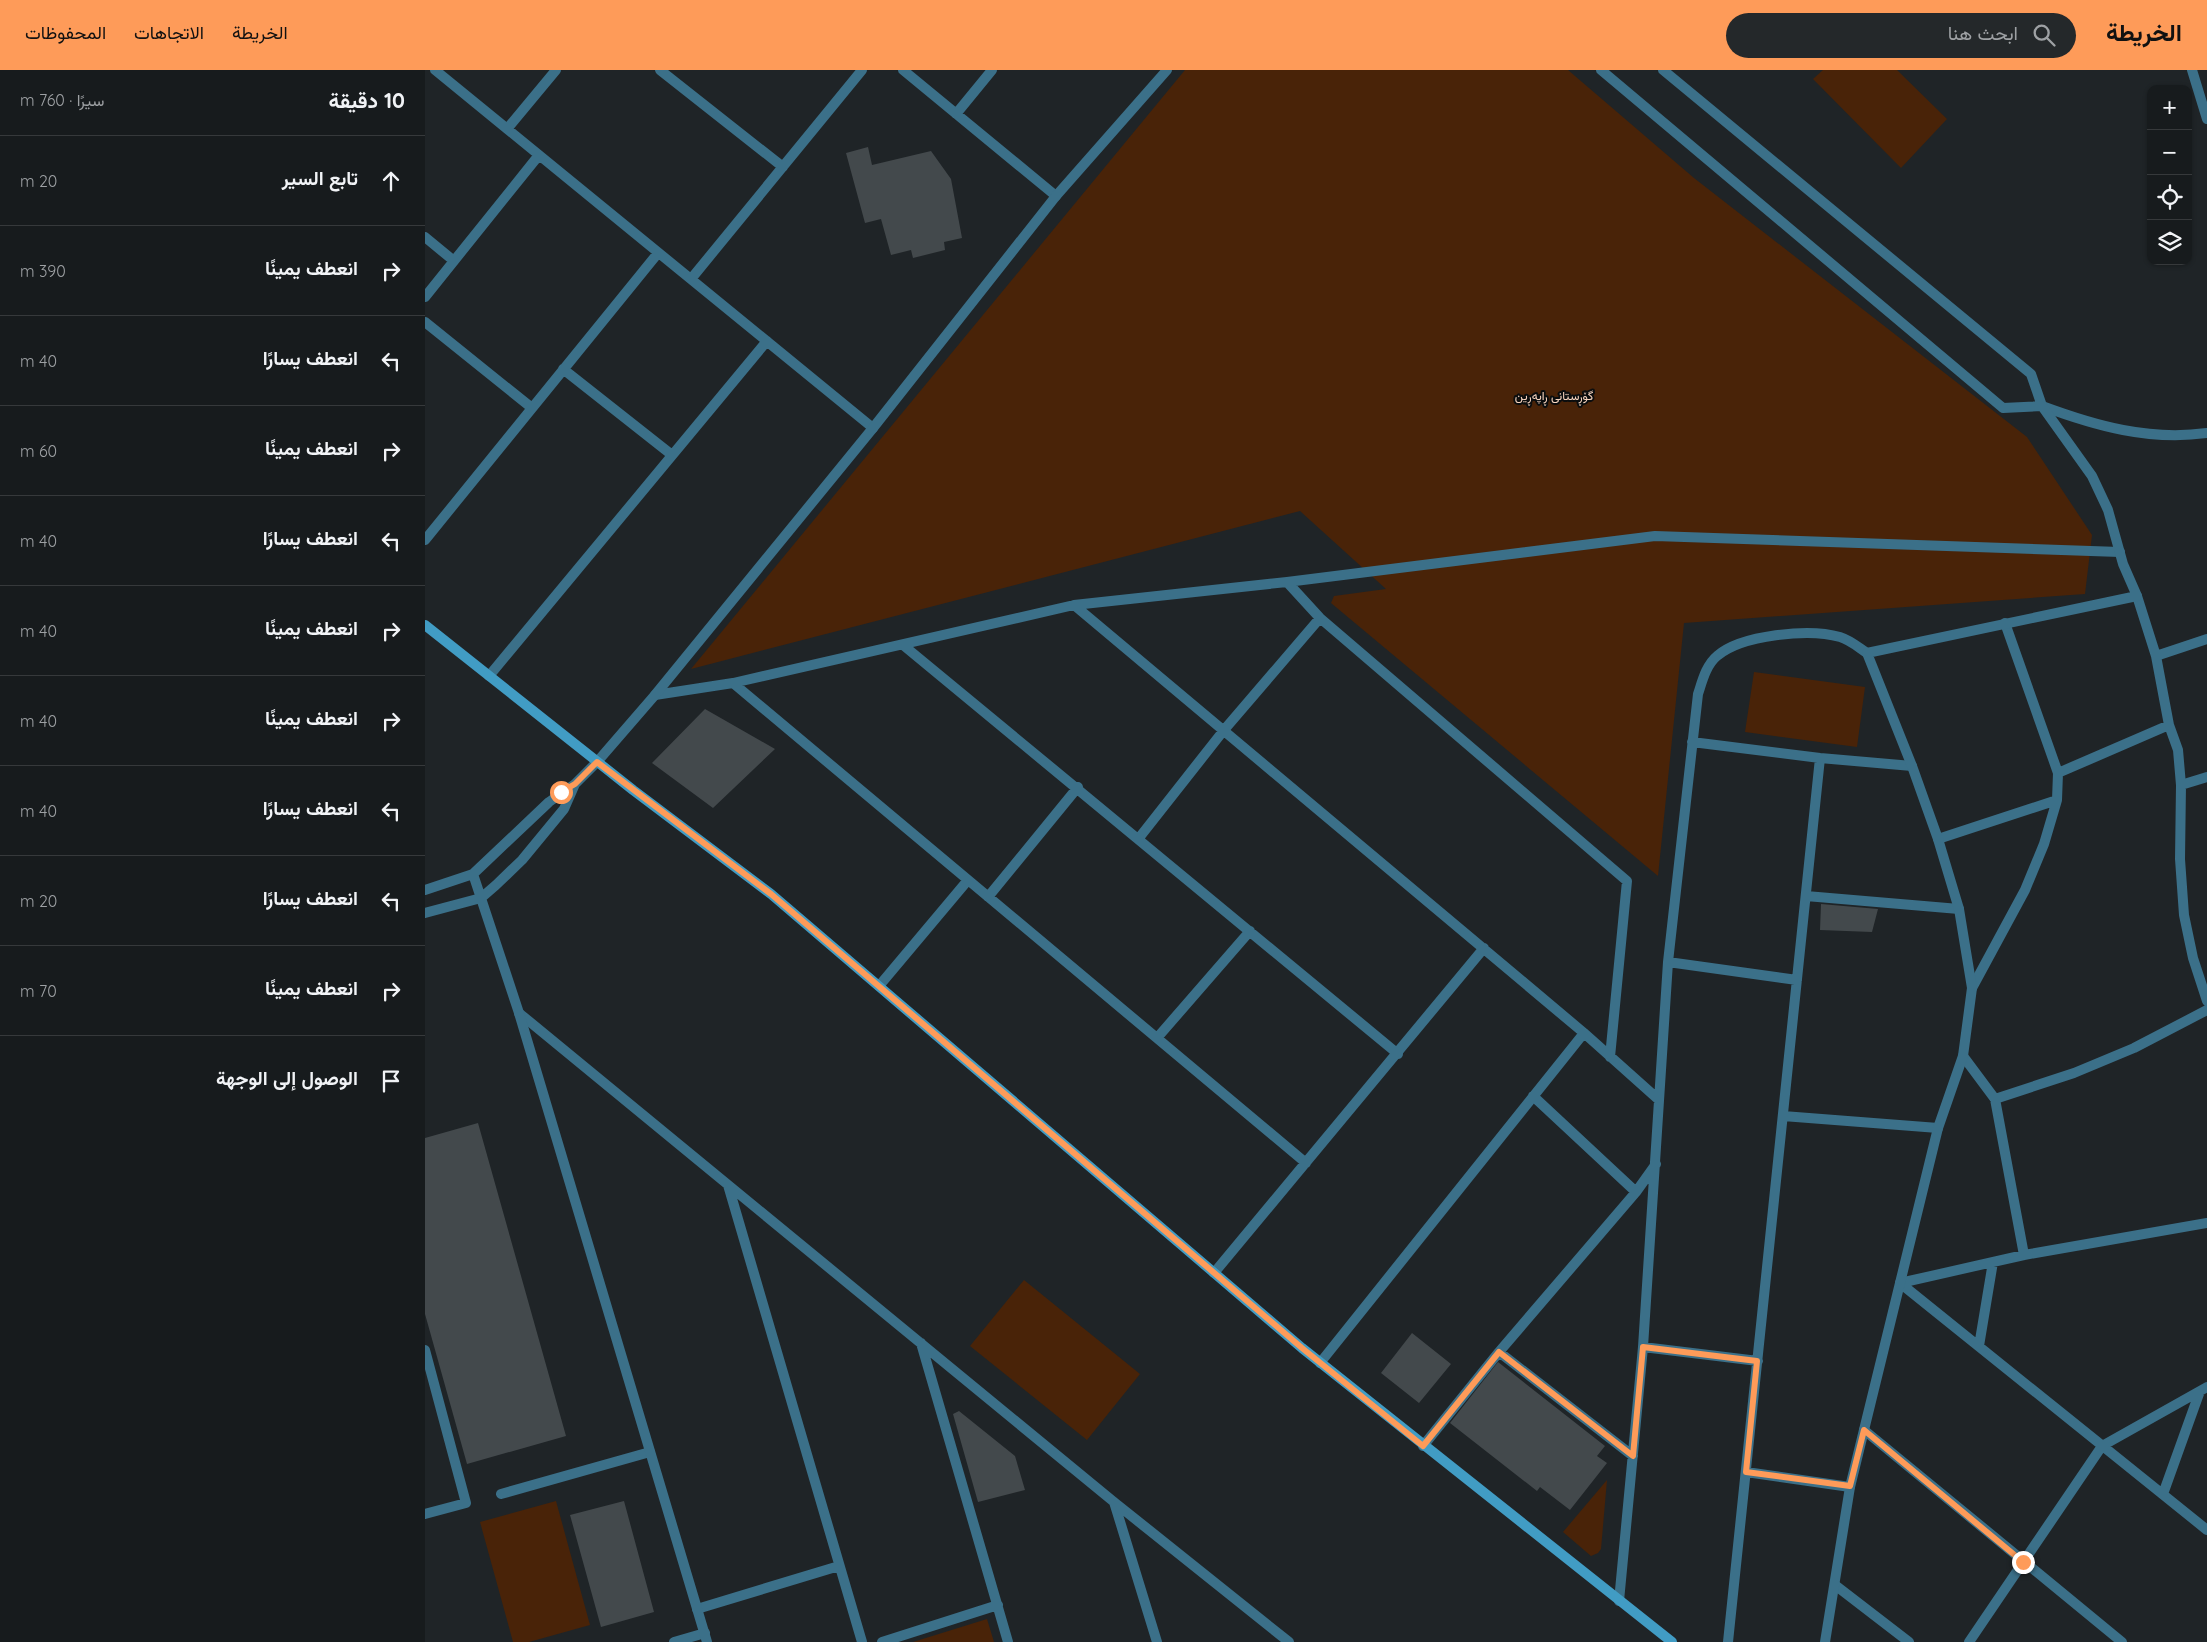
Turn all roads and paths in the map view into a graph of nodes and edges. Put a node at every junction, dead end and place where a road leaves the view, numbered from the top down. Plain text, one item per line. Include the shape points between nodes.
1 (435, 70) edge
2 (556, 70) edge
3 (660, 70) edge
4 (862, 70) edge
5 (903, 70) edge
6 (991, 70) edge
7 (1167, 70) edge
8 (1601, 70) edge
9 (1663, 70) edge
10 (2192, 70) edge
11 (956, 114) junction
12 (2207, 119) edge
13 (507, 129) junction
14 (539, 155) junction
15 (783, 167) junction
16 (1056, 196) junction
17 (425, 237) edge
18 (659, 252) junction
19 (455, 261) junction
20 (691, 279) junction
21 (425, 297) edge
22 (425, 322) edge
23 (767, 340) junction
24 (563, 369) junction
25 (2042, 406) junction
26 (533, 408) junction
27 (873, 428) junction
28 (2207, 433) edge
29 (672, 455) junction
30 (425, 540) edge
31 (2120, 552) junction
32 (1287, 582) junction
33 (2137, 596) junction
34 (1074, 605) junction
35 (1320, 618) junction
36 (2005, 624) junction
37 (425, 625) edge
38 (2207, 639) edge
39 (903, 645) junction
40 (1867, 653) junction
41 (2156, 656) junction
42 (489, 676) junction
43 (733, 684) junction
44 (655, 695) junction
45 (2169, 725) junction
46 (1224, 730) junction
47 (1692, 742) junction
48 (1820, 758) junction
49 (597, 762) junction
50 (1912, 766) junction
51 (2058, 773) junction
52 (2207, 777) edge
53 (575, 784) junction
54 (2181, 785) junction
55 (1078, 787) junction
56 (2057, 800) junction
57 (1139, 838) junction
58 (1938, 839) junction
59 (473, 874) junction
60 (968, 880) junction
61 (425, 890) edge
62 (1806, 896) junction
63 (988, 897) junction
64 (481, 898) junction
65 (1959, 909) junction
66 (425, 913) edge
67 (1250, 931) junction
68 (1484, 948) junction
69 (1668, 962) junction
70 (1797, 980) junction
71 (879, 986) junction
72 (1973, 988) junction
73 (2207, 1001) edge
74 (2207, 1010) edge
75 (519, 1013) junction
76 (1584, 1033) junction
77 (1157, 1038) junction
78 (1398, 1054) junction
79 (1963, 1056) junction
80 (1610, 1057) junction
81 (1533, 1096) junction
82 (1995, 1098) junction
83 (1659, 1100) junction
84 (1783, 1116) junction
85 (1938, 1128) junction
86 (1306, 1163) junction
87 (1656, 1164) junction
88 (728, 1184) junction
89 (1636, 1192) junction
90 (2207, 1223) edge
91 (2024, 1255) junction
92 (1993, 1262) junction
93 (1214, 1273) junction
94 (1900, 1284) junction
95 (921, 1343) junction
96 (1979, 1346) junction
97 (1643, 1347) junction
98 (425, 1350) edge
99 (1499, 1352) junction
100 (1757, 1361) junction
101 (1320, 1362) junction
102 (428, 1371) edge
103 (2203, 1389) edge
104 (1864, 1430) junction
105 (1423, 1446) junction
106 (2102, 1446) junction
107 (650, 1452) junction
108 (1633, 1456) junction
109 (1746, 1472) junction
110 (1850, 1486) junction
111 (501, 1494) dead end
112 (2163, 1494) junction
113 (1114, 1502) junction
114 (425, 1514) edge
115 (2207, 1530) edge
116 (2023, 1562) junction
117 (839, 1566) junction
118 (1835, 1585) junction
119 (1619, 1601) junction
120 (997, 1605) junction
121 (697, 1609) junction
122 (706, 1638) edge
123 (674, 1642) edge
124 (862, 1642) edge
125 (882, 1642) edge
126 (1009, 1642) edge
127 (1157, 1642) edge
128 (1289, 1642) edge
129 (1673, 1642) edge
130 (1728, 1642) edge
131 (1825, 1642) edge
132 (1909, 1642) edge
133 (1969, 1642) edge
134 (2122, 1642) edge

1 - 13 street
2 - 13 street
3 - 15 street
4 - 15 street
5 - 11 street
6 - 11 street
7 - 16 street
8 - 25 street via 2003,408
9 - 25 street via 2031,374
10 - 12 street
11 - 16 street
13 - 14 street
14 - 18 street
14 - 19 street
15 - 20 street
16 - 27 street
17 - 19 street
18 - 20 street
18 - 24 street
19 - 21 street
20 - 23 street
22 - 26 street
23 - 27 street
23 - 29 street
24 - 26 street
24 - 29 street
25 - 28 street via 2083,421 2133,432 2169,435
25 - 31 street via 2092,476 2108,510
26 - 30 street
27 - 44 street
29 - 42 street
31 - 32 street via 1655,536
31 - 33 street
32 - 34 street
32 - 35 street
33 - 36 street
33 - 41 street
34 - 39 street
34 - 46 street
35 - 46 street
35 - 80 street via 1627,880
36 - 40 street
36 - 51 street
37 - 42 main road
38 - 41 street
39 - 43 street
39 - 55 street
40 - 47 street via 1840,637 1823,634 1755,638 1730,646 1715,658 1704,675 1698,694
40 - 50 street
41 - 45 street
42 - 49 main road
43 - 44 street
43 - 60 street
44 - 49 street
45 - 51 street
45 - 54 street via 2178,750
46 - 57 street
46 - 68 street
47 - 48 street
47 - 69 street
48 - 50 street
48 - 62 street
49 - 53 street
49 - 71 main road via 771,894
50 - 58 street
51 - 56 street
52 - 54 street
53 - 59 street via 549,802
53 - 64 street via 555,820 522,860
54 - 73 street via 2183,915
55 - 57 street
55 - 63 street
56 - 58 street
56 - 72 street via 2025,890
57 - 67 street
58 - 65 street
59 - 61 street
59 - 64 street
60 - 63 street
60 - 71 street
62 - 65 street
62 - 70 street
63 - 77 street
64 - 66 street
64 - 75 street
65 - 72 street
67 - 77 street
67 - 78 street
68 - 76 street
68 - 78 street
69 - 70 street
69 - 83 street
70 - 84 street
71 - 93 main road
72 - 79 street
74 - 82 street via 2133,1048 2074,1073
75 - 88 street
75 - 107 street
76 - 80 street
76 - 81 street
77 - 86 street
78 - 86 street
79 - 82 street
79 - 85 street
80 - 83 street
81 - 89 street
81 - 101 street
82 - 91 street
83 - 87 street
84 - 85 street
84 - 100 street
85 - 94 street
86 - 93 street
87 - 89 street
87 - 97 street
88 - 95 street
88 - 117 street
89 - 99 street
90 - 91 street
91 - 92 street
92 - 94 street
92 - 96 street
93 - 101 main road
94 - 96 street
94 - 104 street
95 - 113 street
95 - 120 street
96 - 106 street
97 - 100 street
97 - 108 street
98 - 102 street
99 - 105 street
99 - 108 street
100 - 109 street
101 - 105 main road
102 - 114 street via 466,1503
103 - 106 street
103 - 112 street
104 - 110 street
104 - 116 street
105 - 119 main road
106 - 112 street
106 - 116 street
107 - 111 street
107 - 121 street
108 - 119 street
109 - 110 street
109 - 130 street
110 - 118 street
112 - 115 street
113 - 127 street
113 - 128 street
116 - 133 street
116 - 134 street
117 - 121 street
117 - 124 street
118 - 131 street
118 - 132 street
119 - 129 main road
120 - 125 street
120 - 126 street
121 - 122 street
122 - 123 street

